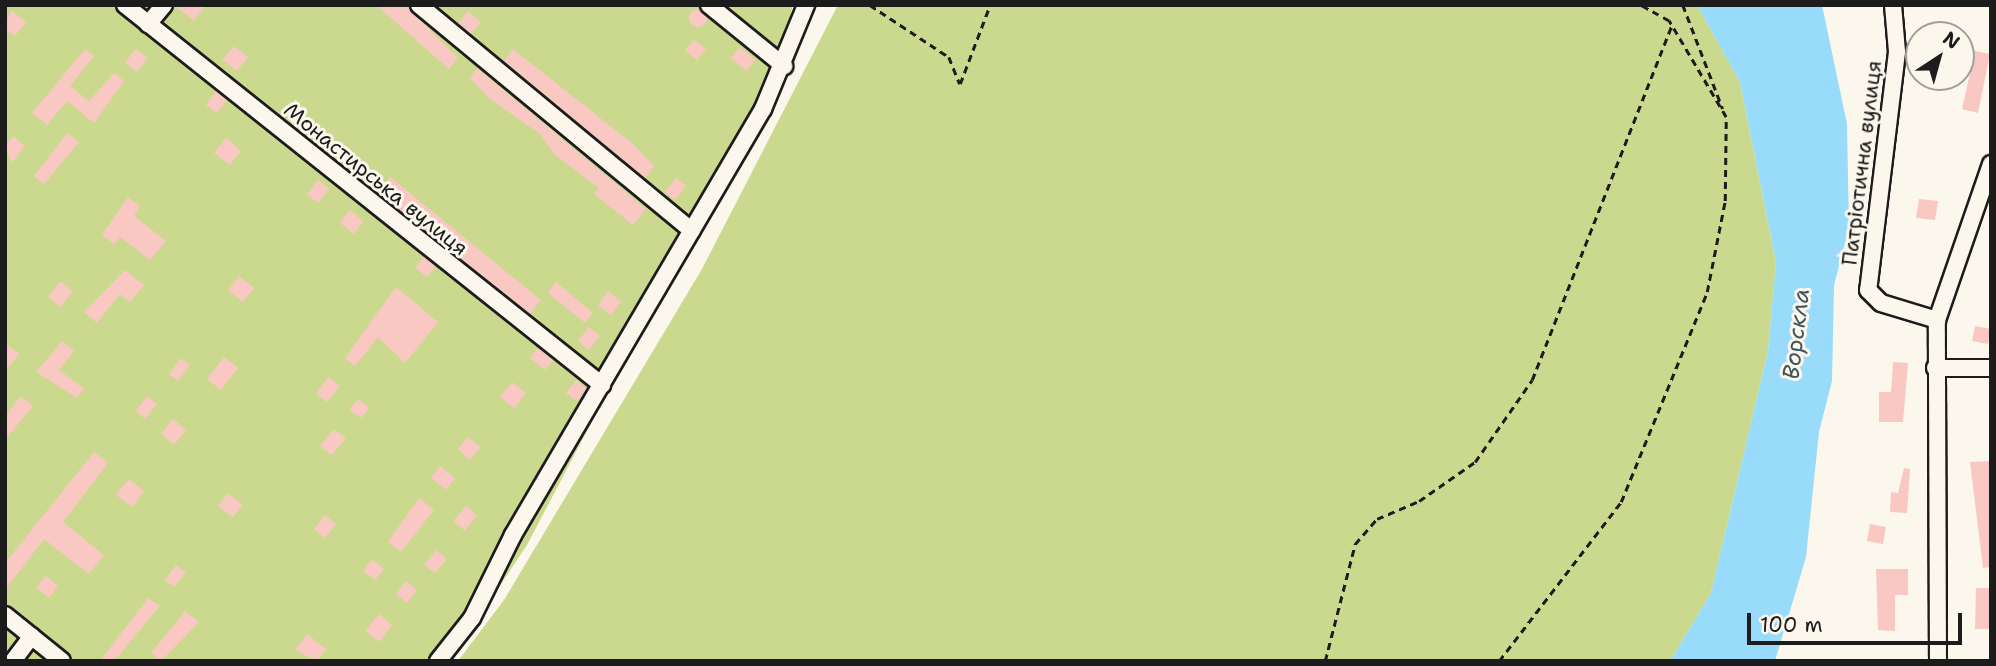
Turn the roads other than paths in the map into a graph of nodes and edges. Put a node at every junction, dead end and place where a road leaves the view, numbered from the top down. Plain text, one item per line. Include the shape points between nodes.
1 (125, 5) edge
2 (164, 5) edge
3 (419, 5) edge
4 (709, 5) edge
5 (806, 5) edge
6 (1892, 5) edge
7 (148, 24) junction
8 (784, 66) junction
9 (1991, 164) edge
10 (692, 231) junction
11 (1937, 320) junction
12 (1935, 368) junction
13 (1991, 368) edge
14 (601, 385) junction
15 (5, 615) edge
16 (32, 636) junction
17 (12, 661) edge
18 (62, 661) edge
19 (438, 661) edge
20 (1938, 661) edge

1 - 7 street, Монастирська вулиця
2 - 7 street
3 - 10 street
4 - 8 street
5 - 8 street
6 - 11 street, Патріотична вулиця via 1897,52 1868,290 1881,303
7 - 14 street, Монастирська вулиця
8 - 10 street
9 - 11 street
10 - 14 street
11 - 12 street
12 - 13 street
12 - 20 street
14 - 19 street via 472,618
15 - 16 street
16 - 17 street
16 - 18 street

